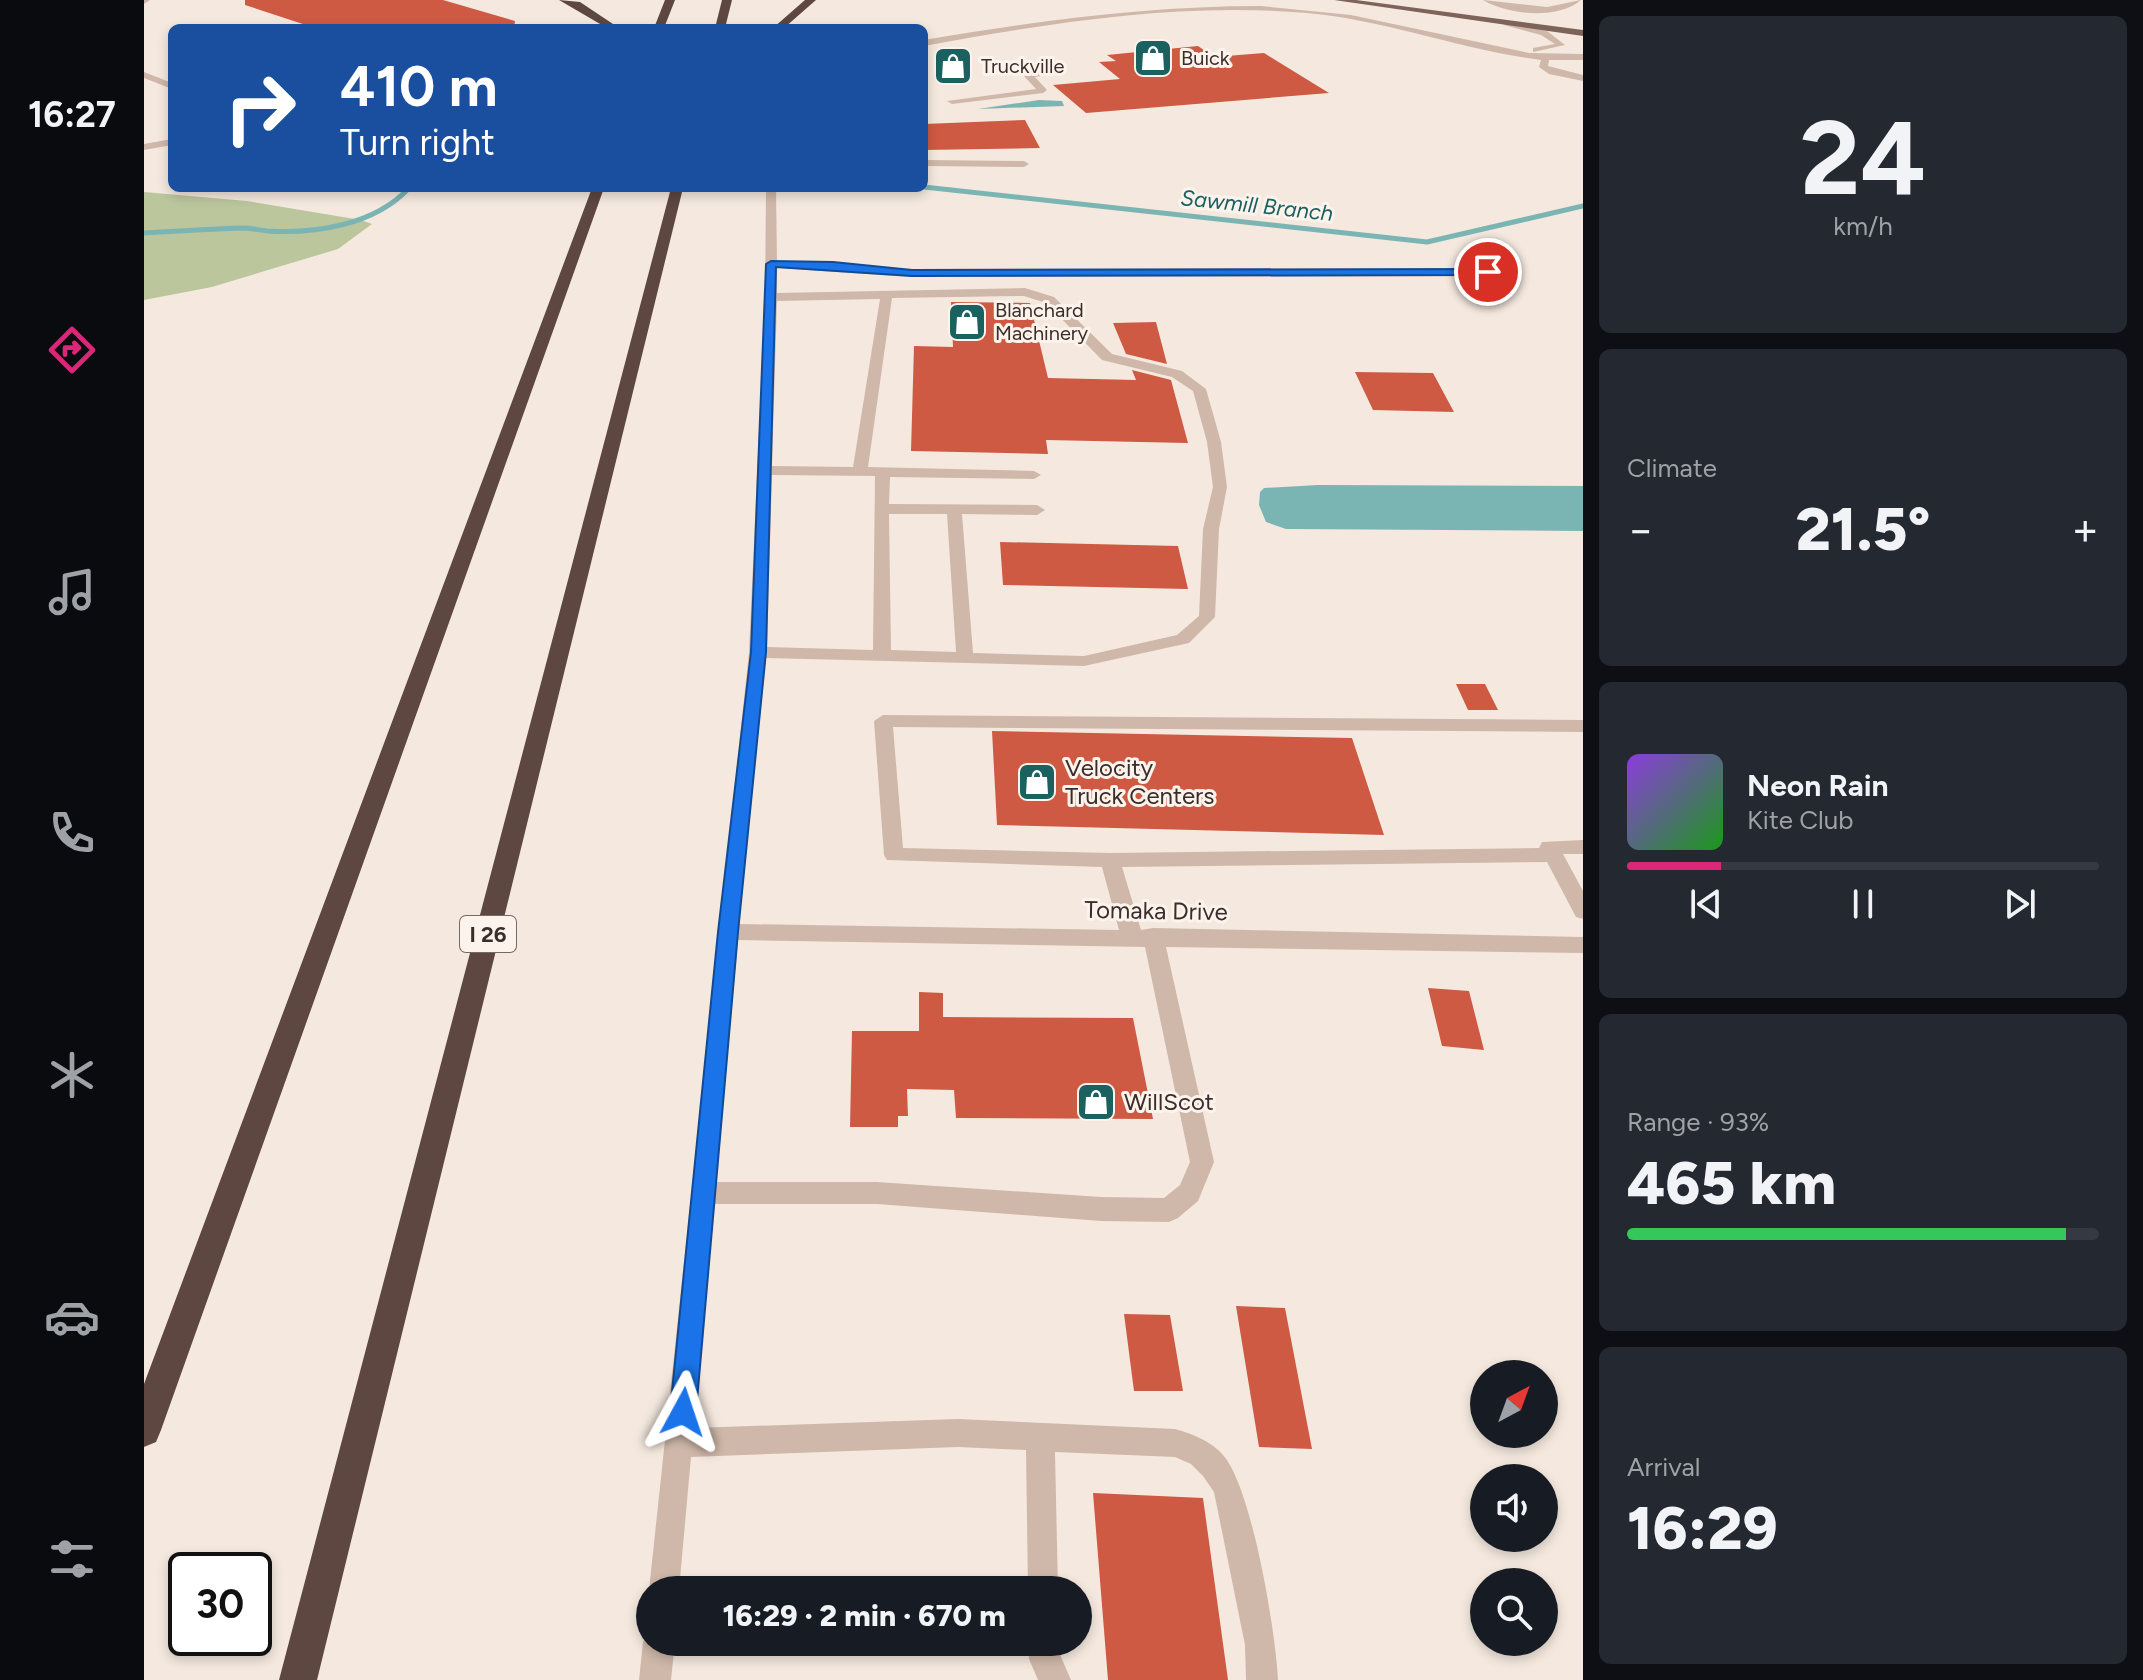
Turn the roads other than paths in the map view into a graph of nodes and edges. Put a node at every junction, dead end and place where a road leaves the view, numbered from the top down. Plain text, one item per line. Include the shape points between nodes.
1 (564, 0) edge
2 (670, 0) edge
3 (727, 0) edge
4 (811, 0) edge
5 (1338, 0) edge
6 (1412, 0) edge
7 (1487, 0) edge
8 (1577, 0) edge
9 (1507, 23) junction
10 (610, 24) edge
11 (661, 24) edge
12 (721, 24) edge
13 (783, 24) edge
14 (1583, 24) edge
15 (1422, 33) junction
16 (1583, 33) edge
17 (928, 42) edge
18 (1546, 57) junction
19 (1583, 57) edge
20 (1048, 72) dead end
21 (144, 75) edge
22 (1583, 78) edge
23 (168, 84) edge
24 (952, 101) dead end
25 (168, 143) edge
26 (144, 147) edge
27 (928, 163) edge
28 (1024, 164) dead end
29 (597, 192) edge
30 (676, 192) edge
31 (771, 192) edge
32 (771, 264) junction
33 (1488, 272) dead end
34 (886, 294) junction
35 (771, 297) junction
36 (765, 470) junction
37 (860, 471) junction
38 (883, 474) junction
39 (1034, 475) dead end
40 (881, 509) junction
41 (954, 509) junction
42 (1037, 510) dead end
43 (758, 652) junction
44 (882, 656) junction
45 (965, 659) junction
46 (1583, 726) edge
47 (1583, 847) edge
48 (1553, 855) junction
49 (1110, 860) junction
50 (1583, 911) edge
51 (728, 932) junction
52 (1142, 937) junction
53 (1583, 945) edge
54 (703, 1193) junction
55 (144, 1430) edge
56 (1040, 1435) junction
57 (680, 1443) junction
58 (666, 1576) edge
59 (1043, 1576) edge
60 (658, 1656) edge
61 (1045, 1656) edge
62 (298, 1680) edge
63 (655, 1680) edge
64 (1055, 1680) edge
65 (1262, 1680) edge

1 - 10 highway
2 - 11 highway
3 - 12 highway
4 - 13 highway
5 - 9 main road
6 - 14 main road
7 - 8 street via 1538,9 1571,6
9 - 15 street via 1556,38 1561,45 1520,50
9 - 16 main road
15 - 17 street via 1310,11 1196,5
15 - 18 street
18 - 19 street
18 - 22 street via 1543,67
20 - 24 street via 1029,76 1040,91
21 - 23 street
25 - 26 street
27 - 28 street
29 - 55 highway
30 - 62 highway, I 26
31 - 32 street
32 - 33 street via 912,273
32 - 35 street
34 - 35 street
34 - 37 street
34 - 45 street via 1025,292 1050,300 1107,357 1177,374 1199,389 1214,442 1220,487 1211,529 1207,617 1183,639 1084,661
35 - 36 street
36 - 37 street
36 - 43 street
37 - 38 street
38 - 39 street
38 - 40 street
40 - 41 street
40 - 44 street
41 - 42 street
41 - 45 street
43 - 44 street
43 - 51 street
44 - 45 street
46 - 49 street via 883,721 894,855
47 - 48 street via 1549,847
48 - 49 street
48 - 50 street
49 - 52 street
51 - 52 street, Tomaka Drive
51 - 54 street
52 - 53 street, Tomaka Drive
52 - 54 street via 1202,1162 1189,1193 1169,1210 877,1193
54 - 57 street
56 - 57 street
56 - 59 street
56 - 65 street via 1175,1443 1191,1446 1218,1467 1228,1489 1261,1645
57 - 58 street
60 - 63 street
61 - 64 street

